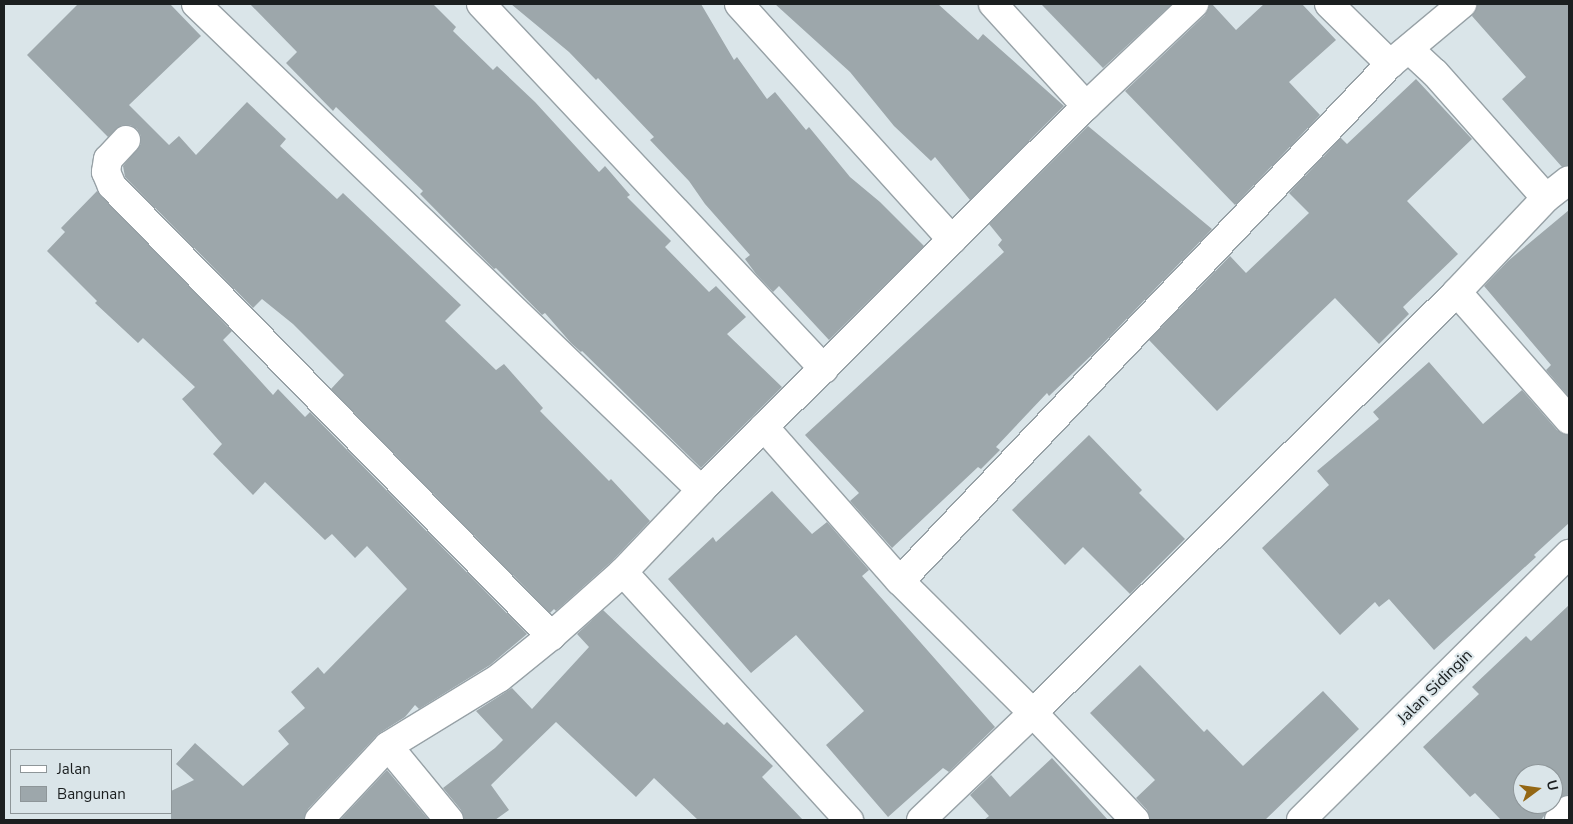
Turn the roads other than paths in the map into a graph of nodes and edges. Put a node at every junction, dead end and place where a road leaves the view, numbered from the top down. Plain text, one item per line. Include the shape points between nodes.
1 (196, 4) edge
2 (480, 4) edge
3 (739, 4) edge
4 (993, 4) edge
5 (1194, 4) edge
6 (1329, 4) edge
7 (1462, 4) edge
8 (1400, 56) junction
9 (1086, 106) junction
10 (126, 140) dead end
11 (1569, 180) edge
12 (1546, 198) junction
13 (952, 240) junction
14 (1457, 292) junction
15 (824, 369) junction
16 (1569, 420) edge
17 (764, 427) junction
18 (701, 490) junction
19 (1569, 554) edge
20 (623, 572) junction
21 (900, 581) junction
22 (551, 636) junction
23 (1033, 713) junction
24 (388, 746) junction
25 (1569, 810) edge
26 (318, 820) edge
27 (448, 820) edge
28 (849, 820) edge
29 (921, 820) edge
30 (1135, 820) edge
31 (1301, 820) edge
32 (1559, 820) edge

1 - 18 street
2 - 15 street
3 - 13 street
4 - 9 street
5 - 9 street
6 - 8 street
7 - 8 street
8 - 12 street via 1435,73
8 - 21 street
9 - 13 street
10 - 22 street via 108,159 106,172 112,186
11 - 12 street
12 - 14 street
13 - 15 street
14 - 16 street
14 - 23 street
15 - 17 street
17 - 18 street
17 - 21 street
18 - 20 street
19 - 31 street, Jalan Sidingin
20 - 22 street
20 - 28 street
21 - 23 street
22 - 24 street via 499,678
23 - 29 street
23 - 30 street
24 - 26 street
24 - 27 street
25 - 32 street

